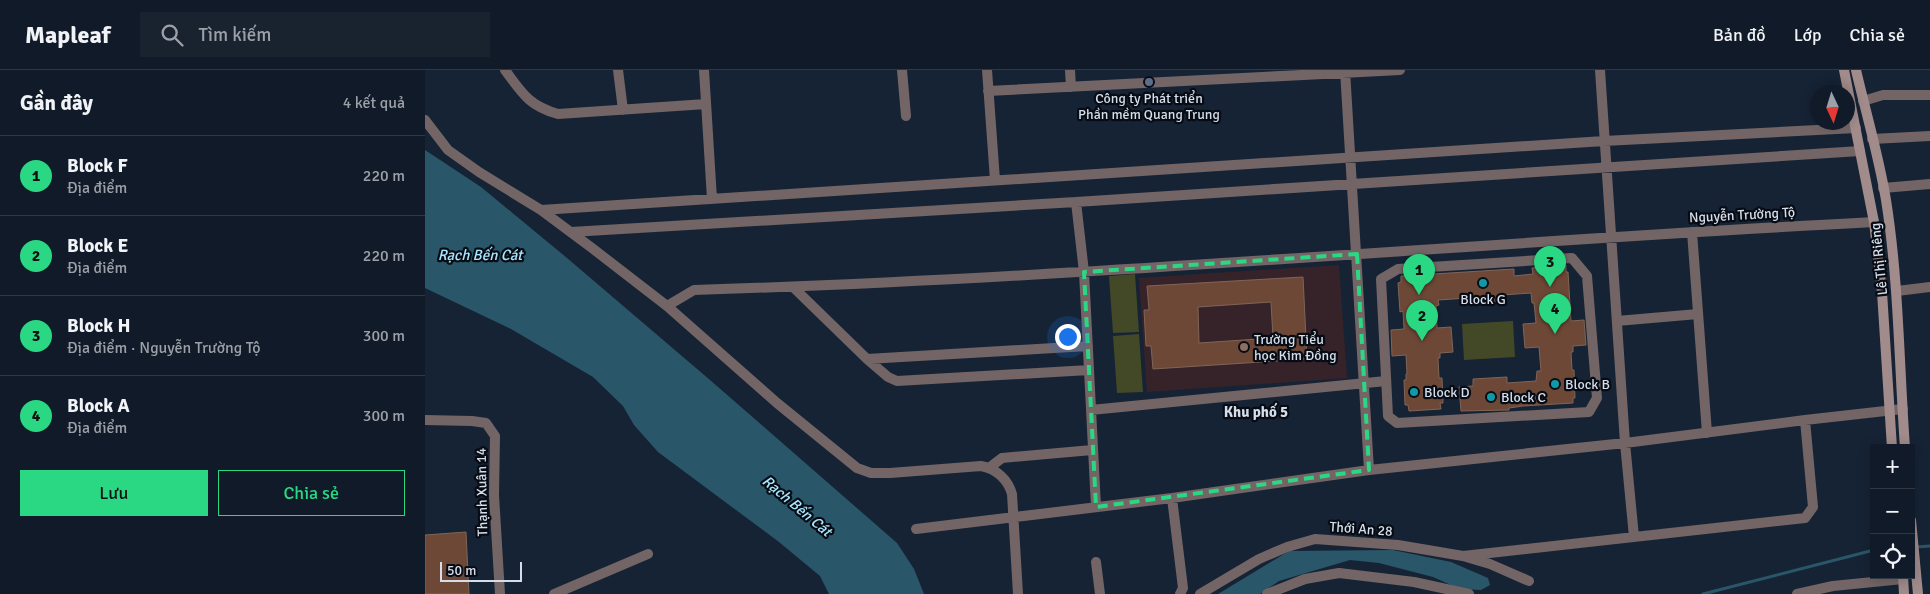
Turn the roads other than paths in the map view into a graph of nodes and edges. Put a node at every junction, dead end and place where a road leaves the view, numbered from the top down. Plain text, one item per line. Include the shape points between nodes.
1 (505, 70) edge
2 (618, 70) edge
3 (704, 70) edge
4 (902, 70) edge
5 (987, 70) edge
6 (1070, 70) edge
7 (1400, 70) edge
8 (1600, 70) edge
9 (1843, 70) edge
10 (1856, 70) edge
11 (1345, 72) edge
12 (1258, 74) edge
13 (1071, 87) junction
14 (988, 91) junction
15 (1930, 94) edge
16 (1863, 101) junction
17 (707, 104) junction
18 (623, 110) junction
19 (906, 116) dead end
20 (425, 120) edge
21 (1856, 128) junction
22 (1930, 136) edge
23 (1872, 139) junction
24 (1604, 142) junction
25 (1859, 151) junction
26 (1350, 158) junction
27 (1606, 169) junction
28 (995, 180) junction
29 (1930, 184) edge
30 (1352, 185) junction
31 (1883, 188) junction
32 (712, 198) junction
33 (1076, 202) junction
34 (541, 210) junction
35 (1874, 222) junction
36 (571, 232) junction
37 (1691, 232) junction
38 (1611, 237) junction
39 (1357, 254) junction
40 (1084, 272) junction
41 (793, 287) junction
42 (1930, 287) edge
43 (1897, 291) junction
44 (667, 306) junction
45 (1698, 314) junction
46 (1617, 321) junction
47 (1088, 346) junction
48 (867, 358) junction
49 (1089, 370) junction
50 (1385, 381) junction
51 (1364, 382) junction
52 (1091, 410) junction
53 (1889, 410) junction
54 (1903, 410) junction
55 (425, 420) edge
56 (1805, 420) junction
57 (1707, 433) junction
58 (1625, 443) junction
59 (1892, 444) edge
60 (1905, 444) edge
61 (1092, 450) junction
62 (989, 468) junction
63 (1369, 470) junction
64 (1173, 498) junction
65 (1096, 507) junction
66 (1014, 517) junction
67 (916, 529) dead end
68 (1913, 534) edge
69 (1634, 537) junction
70 (648, 554) dead end
71 (1463, 556) junction
72 (1096, 562) dead end
73 (1887, 579) edge
74 (1903, 579) edge
75 (1529, 582) dead end
76 (500, 594) edge
77 (554, 594) edge
78 (1018, 594) edge
79 (1100, 594) edge
80 (1180, 594) edge
81 (1200, 594) edge
82 (1267, 594) edge
83 (1469, 594) edge
84 (1797, 594) edge
85 (1905, 594) edge
86 (1918, 594) edge

1 - 18 street via 535,106 545,110 558,114
2 - 18 street
3 - 17 street
4 - 19 street
5 - 14 street
6 - 13 street
7 - 11 street
8 - 24 street
9 - 21 street, Lê Thị Riêng
10 - 16 street, Lê Thị Riêng
11 - 12 street
11 - 26 street
12 - 13 street
13 - 14 street
14 - 28 street
15 - 16 street via 1883,96
16 - 23 street, Lê Thị Riêng
17 - 18 street
17 - 32 street
20 - 34 street via 448,150
21 - 24 street
21 - 25 street, Lê Thị Riêng
22 - 23 street
23 - 31 street, Lê Thị Riêng
24 - 26 street
24 - 27 street
25 - 27 street
25 - 35 street, Lê Thị Riêng
26 - 28 street
26 - 30 street
27 - 30 street
27 - 38 street
28 - 32 street
29 - 31 street
30 - 33 street
30 - 39 street
31 - 43 street, Lê Thị Riêng
32 - 34 street
33 - 36 street
33 - 40 street
34 - 36 street
35 - 37 street, Nguyễn Trường Tộ
35 - 53 street, Lê Thị Riêng
36 - 44 street
37 - 38 street, Nguyễn Trường Tộ
37 - 45 street
38 - 39 street, Nguyễn Trường Tộ
38 - 46 street
39 - 40 street, Nguyễn Trường Tộ
39 - 51 street
40 - 41 street, Nguyễn Trường Tộ
40 - 47 street
41 - 44 street, Nguyễn Trường Tộ via 694,290
41 - 48 street
42 - 43 street
43 - 54 street, Lê Thị Riêng
44 - 62 street via 857,468 871,473 890,473
45 - 46 street
45 - 57 street
46 - 58 street
47 - 48 street
47 - 49 street
48 - 49 street via 897,381
49 - 52 street
50 - 50 street via 1381,279 1398,269 1572,258 1587,276 1597,398 1589,412 1397,423 1388,416
50 - 51 street
51 - 52 street
51 - 63 street
52 - 61 street
53 - 54 street
53 - 56 street
53 - 59 street, Lê Thị Riêng
54 - 60 street, Lê Thị Riêng
55 - 76 street, Thạnh Xuân 14 via 485,423 495,436 494,495
56 - 57 street
56 - 69 street via 1813,507 1805,518
57 - 58 street
58 - 63 street
58 - 69 street
61 - 62 street via 1002,458
61 - 65 street
62 - 66 street via 1009,486
63 - 64 street
64 - 65 street
64 - 80 street via 1183,588
65 - 66 street
66 - 67 street
66 - 78 street
68 - 86 street
69 - 71 street
70 - 77 street
71 - 75 street, Thới An 28
71 - 81 street, Thới An 28 via 1398,544 1315,539 1259,559
72 - 79 street
73 - 84 street
74 - 85 street
82 - 83 street via 1305,579 1339,573 1414,582

